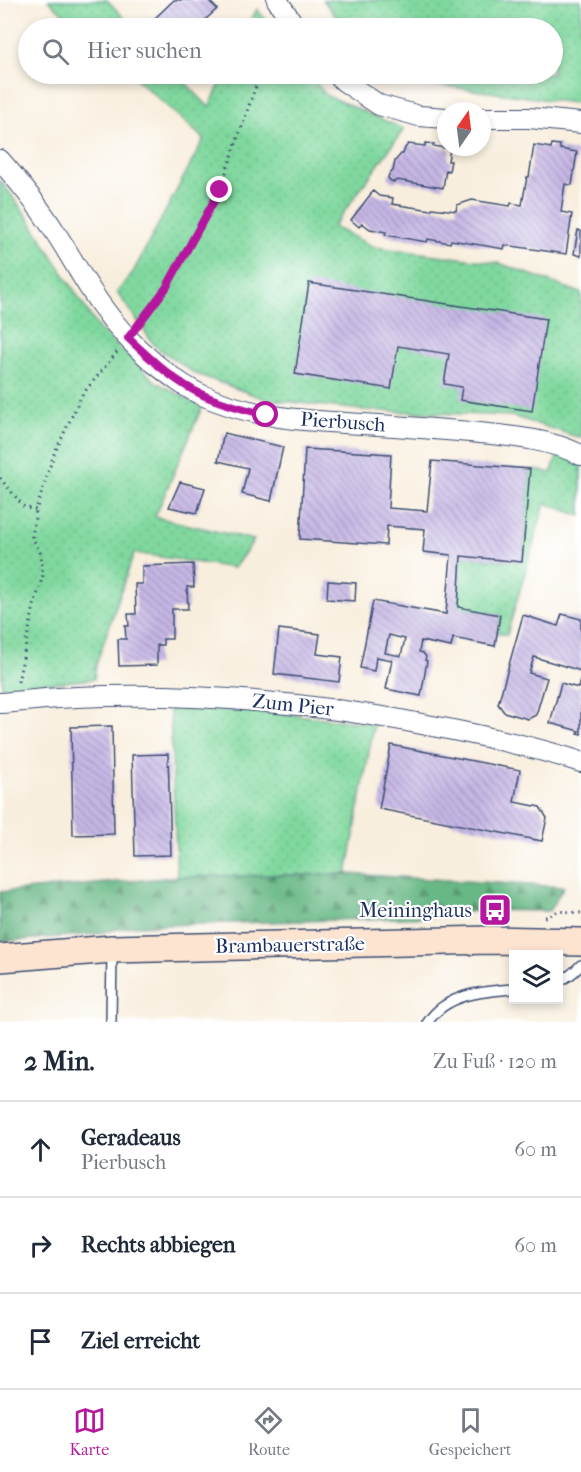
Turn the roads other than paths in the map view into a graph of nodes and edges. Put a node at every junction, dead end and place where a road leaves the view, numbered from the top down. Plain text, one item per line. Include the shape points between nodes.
1 (277, 0) edge
2 (289, 18) edge
3 (348, 84) edge
4 (437, 118) edge
5 (491, 118) edge
6 (581, 123) edge
7 (0, 160) edge
8 (581, 455) edge
9 (9, 702) edge
10 (581, 762) edge
11 (581, 942) edge
12 (112, 948) junction
13 (0, 958) edge
14 (581, 965) edge
15 (563, 980) edge
16 (509, 989) edge
17 (111, 1022) edge
18 (428, 1022) edge

1 - 2 street
3 - 4 street via 379,105 419,117
5 - 6 street
7 - 8 street, Pierbusch via 40,210 101,305 128,338 160,367 201,394 266,415 518,436
9 - 10 street, Zum Pier via 140,696 278,703 409,721 548,751
11 - 12 main road, Brambauerstraße via 490,940
12 - 13 main road, Brambauerstraße
12 - 17 lane
14 - 15 lane
16 - 18 lane via 460,996

